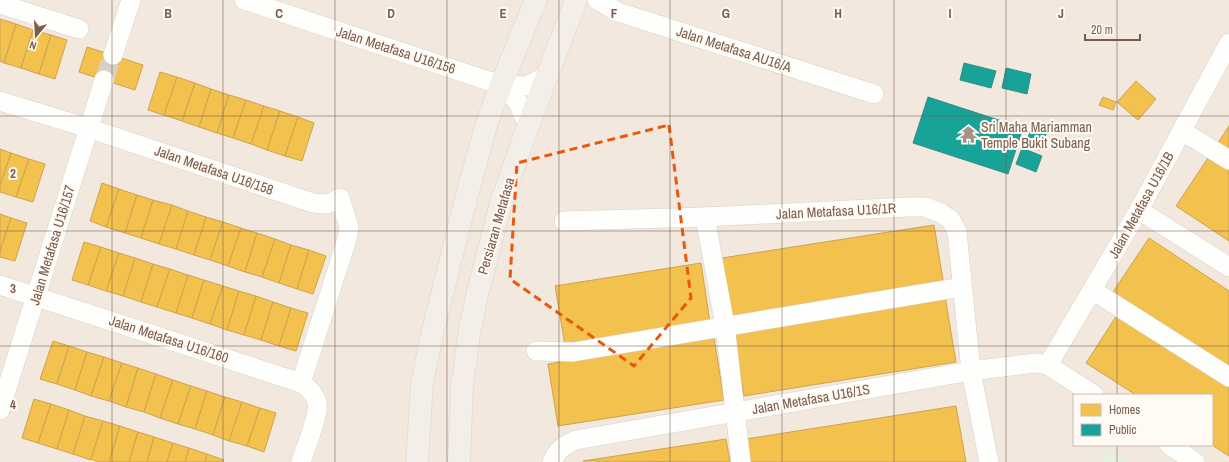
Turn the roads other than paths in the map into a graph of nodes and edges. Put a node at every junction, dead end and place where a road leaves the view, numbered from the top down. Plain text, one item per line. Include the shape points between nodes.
1 (131, 0) edge
2 (244, 0) edge
3 (536, 0) edge
4 (576, 0) edge
5 (596, 0) edge
6 (0, 4) edge
7 (79, 29) dead end
8 (1229, 44) edge
9 (113, 55) tunnel mouth
10 (547, 76) junction
11 (104, 80) tunnel mouth
12 (501, 85) junction
13 (874, 94) dead end
14 (0, 101) edge
15 (528, 126) junction
16 (88, 128) junction
17 (1182, 131) junction
18 (1229, 160) edge
19 (1139, 210) junction
20 (706, 217) junction
21 (564, 221) dead end
22 (1229, 267) edge
23 (0, 285) edge
24 (962, 287) junction
25 (1092, 290) junction
26 (37, 296) junction
27 (725, 326) junction
28 (536, 351) dead end
29 (1048, 365) junction
30 (971, 371) junction
31 (1229, 377) edge
32 (301, 383) junction
33 (1092, 394) edge
34 (0, 410) edge
35 (734, 412) junction
36 (1171, 446) edge
37 (301, 462) edge
38 (417, 462) edge
39 (459, 462) edge
40 (552, 462) edge
41 (741, 462) edge
42 (989, 462) edge
43 (1195, 462) edge

1 - 9 street
2 - 12 street, Jalan Metafasa U16/156
3 - 12 main road
4 - 10 main road, Persiaran Metafasa
5 - 13 street, Jalan Metafasa AU16/A via 618,12
6 - 7 street
8 - 17 street, Jalan Metafasa U16/1B
10 - 12 street via 526,86
10 - 15 main road, Persiaran Metafasa
11 - 16 street, Jalan Metafasa U16/157
12 - 15 street, Jalan Metafasa U16/156 via 518,102
12 - 38 main road via 484,134 432,334 422,384
14 - 16 street, Jalan Metafasa U16/158
15 - 39 main road, Persiaran Metafasa via 501,203 469,335 462,387
16 - 26 street, Jalan Metafasa U16/157
16 - 32 street, Jalan Metafasa U16/158 via 313,204 328,204 340,198 349,227 348,239
17 - 18 street
17 - 19 street, Jalan Metafasa U16/1B
19 - 22 street
19 - 25 street, Jalan Metafasa U16/1B
20 - 21 street, Jalan Metafasa U16/1R
20 - 24 street, Jalan Metafasa U16/1R via 925,207 951,220 957,232
20 - 27 street
23 - 26 street, Jalan Metafasa U16/160
24 - 27 street
24 - 30 street, Jalan Metafasa U16/1R
25 - 29 street, Jalan Metafasa U16/1B
25 - 31 street
26 - 32 street, Jalan Metafasa U16/160
26 - 34 street, Jalan Metafasa U16/157
27 - 28 street via 573,352
27 - 35 street
29 - 30 street, Jalan Metafasa U16/1S via 1035,363
29 - 33 street
30 - 35 street, Jalan Metafasa U16/1S
30 - 42 street, Jalan Metafasa U16/1R
32 - 37 street via 309,387 317,403 316,416
35 - 40 street, Jalan Metafasa U16/1S via 576,440 565,444
35 - 41 street
36 - 43 street

